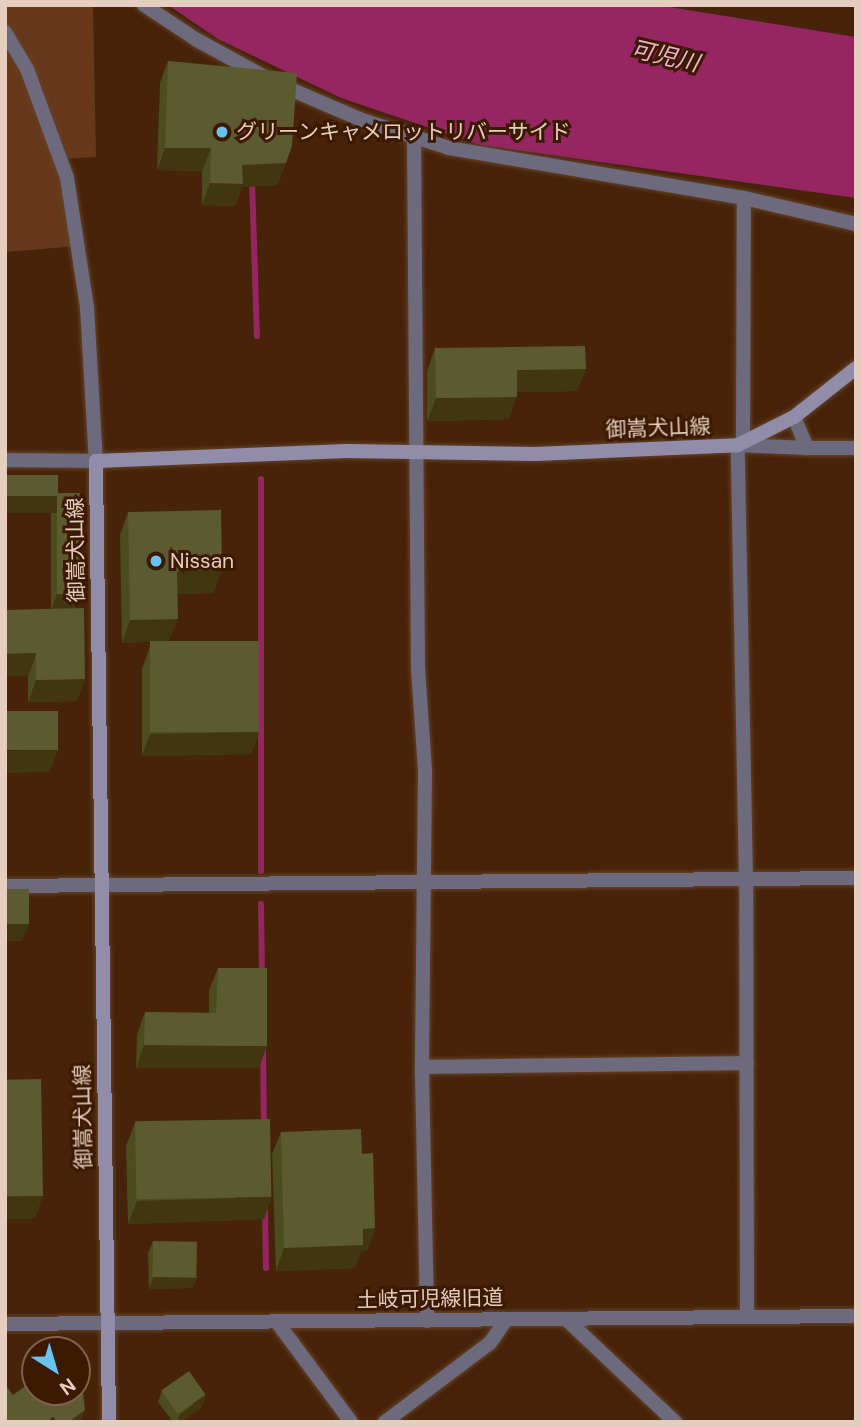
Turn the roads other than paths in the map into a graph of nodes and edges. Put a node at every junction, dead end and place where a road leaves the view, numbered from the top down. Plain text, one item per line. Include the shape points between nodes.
1 (144, 5) edge
2 (5, 32) edge
3 (414, 137) junction
4 (744, 198) junction
5 (856, 224) edge
6 (856, 368) edge
7 (794, 417) junction
8 (740, 444) junction
9 (856, 447) edge
10 (807, 448) junction
11 (416, 451) junction
12 (5, 460) edge
13 (96, 461) junction
14 (856, 878) edge
15 (423, 881) junction
16 (746, 881) junction
17 (100, 884) junction
18 (5, 886) edge
19 (747, 1063) junction
20 (422, 1067) junction
21 (856, 1316) edge
22 (747, 1317) junction
23 (566, 1319) junction
24 (506, 1320) junction
25 (427, 1321) junction
26 (277, 1322) junction
27 (5, 1324) edge
28 (107, 1324) junction
29 (109, 1422) edge
30 (351, 1422) edge
31 (385, 1422) edge
32 (675, 1422) edge

1 - 3 street via 259,74 362,120
2 - 13 street via 27,69 67,178 88,307
3 - 4 street via 536,165
3 - 11 street
4 - 5 street
4 - 8 street
6 - 7 main road, 御嵩犬山線
7 - 8 main road, 御嵩犬山線
7 - 10 street
8 - 10 street
8 - 11 main road, 御嵩犬山線 via 535,454
8 - 16 street
9 - 10 street
11 - 13 main road, 御嵩犬山線
11 - 15 street via 418,668 425,772
12 - 13 street
13 - 17 main road, 御嵩犬山線
14 - 16 street
15 - 16 street
15 - 17 street
15 - 20 street
16 - 19 street
17 - 18 street
17 - 28 main road, 御嵩犬山線
19 - 20 street
19 - 22 street
20 - 25 street
21 - 22 street, 土岐可児線旧道
22 - 23 street, 土岐可児線旧道
23 - 24 street, 土岐可児線旧道
23 - 32 street
24 - 25 street, 土岐可児線旧道
24 - 31 street via 490,1343
25 - 26 street, 土岐可児線旧道
26 - 28 street, 土岐可児線旧道
26 - 30 street
27 - 28 street, 土岐可児線旧道
28 - 29 main road, 御嵩犬山線

